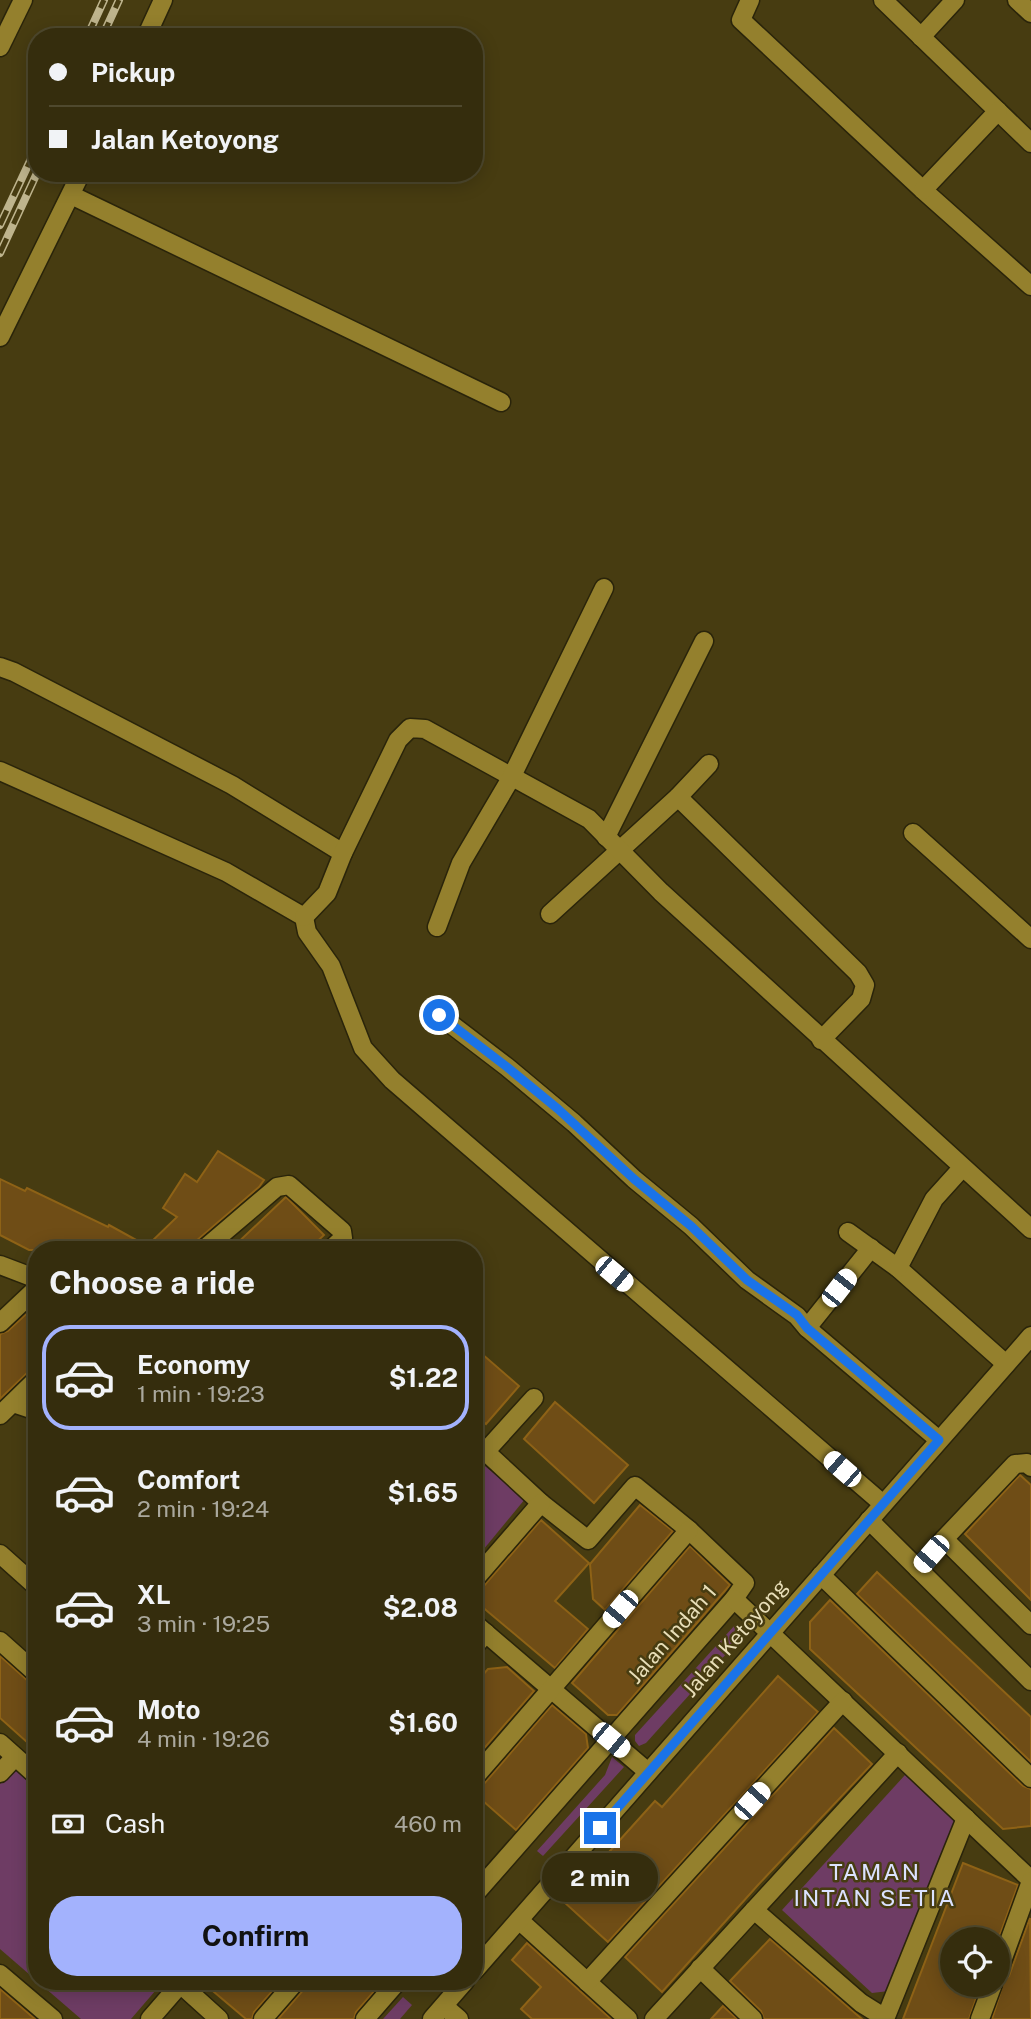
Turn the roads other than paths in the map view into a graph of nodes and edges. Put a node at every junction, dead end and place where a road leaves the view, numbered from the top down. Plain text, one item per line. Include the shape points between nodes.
1 (23, 0) edge
2 (163, 0) edge
3 (750, 0) edge
4 (883, 0) edge
5 (955, 0) edge
6 (1017, 0) edge
7 (1031, 13) edge
8 (150, 28) edge
9 (922, 37) junction
10 (0, 47) edge
11 (998, 111) junction
12 (1031, 143) edge
13 (77, 182) edge
14 (923, 190) junction
15 (71, 195) junction
16 (1031, 286) edge
17 (0, 337) edge
18 (501, 402) dead end
19 (604, 588) dead end
20 (704, 640) dead end
21 (0, 667) edge
22 (709, 764) dead end
23 (0, 771) edge
24 (511, 778) junction
25 (678, 797) junction
26 (913, 833) dead end
27 (606, 837) junction
28 (620, 851) junction
29 (343, 853) junction
30 (550, 914) dead end
31 (304, 917) junction
32 (437, 927) dead end
33 (1031, 939) edge
34 (439, 1015) dead end
35 (821, 1040) junction
36 (962, 1168) junction
37 (1031, 1229) edge
38 (848, 1232) dead end
39 (214, 1241) edge
40 (337, 1241) edge
41 (871, 1248) junction
42 (0, 1265) edge
43 (898, 1268) junction
44 (28, 1276) edge
45 (28, 1297) edge
46 (0, 1323) edge
47 (807, 1328) junction
48 (1031, 1336) edge
49 (1006, 1364) junction
50 (28, 1388) edge
51 (534, 1398) dead end
52 (6, 1409) edge
53 (28, 1410) edge
54 (939, 1440) junction
55 (483, 1443) edge
56 (483, 1449) edge
57 (1031, 1467) edge
58 (541, 1503) junction
59 (883, 1504) junction
60 (869, 1520) junction
61 (688, 1530) junction
62 (944, 1539) junction
63 (0, 1554) edge
64 (918, 1569) junction
65 (483, 1570) edge
66 (821, 1575) junction
67 (28, 1579) edge
68 (734, 1599) junction
69 (1031, 1625) edge
70 (483, 1631) edge
71 (771, 1632) junction
72 (0, 1641) edge
73 (28, 1666) edge
74 (1031, 1681) edge
75 (552, 1689) junction
76 (843, 1701) junction
77 (611, 1740) junction
78 (0, 1743) edge
79 (898, 1753) junction
80 (15, 1757) junction
81 (28, 1768) edge
82 (483, 1768) edge
83 (648, 1772) junction
84 (0, 1773) edge
85 (1031, 1778) edge
86 (966, 1818) junction
87 (1031, 1880) edge
88 (483, 1885) edge
89 (754, 1910) junction
90 (519, 1920) junction
91 (1010, 1939) edge
92 (483, 1961) edge
93 (700, 1968) junction
94 (0, 1974) edge
95 (587, 1982) junction
96 (174, 1990) edge
97 (188, 1990) edge
98 (288, 1990) edge
99 (390, 1990) edge
100 (458, 1990) edge
101 (988, 1997) edge
102 (438, 2012) edge
103 (885, 2018) edge
104 (53, 2019) edge
105 (150, 2019) edge
106 (219, 2019) edge
107 (263, 2019) edge
108 (365, 2019) edge
109 (459, 2019) edge
110 (628, 2019) edge
111 (654, 2019) edge
112 (753, 2019) edge
113 (980, 2019) edge

1 - 10 street
2 - 8 street
3 - 14 street via 741,20
4 - 9 street
5 - 9 street
6 - 7 street
9 - 11 street
11 - 12 street
11 - 14 street
13 - 15 street
14 - 16 street
15 - 17 street
15 - 18 street
19 - 24 street
20 - 27 street
21 - 29 street via 232,785
22 - 25 street
23 - 31 street via 226,872
24 - 27 street via 589,819
24 - 29 street via 425,729 410,728 398,740
24 - 32 street via 461,863
25 - 28 street
25 - 35 street via 858,973 864,985 861,999
26 - 33 street
27 - 28 street
28 - 30 street
28 - 35 street
29 - 31 street via 327,893
31 - 59 street via 307,932 331,966 363,1048 392,1080
34 - 47 street via 565,1115 747,1280 797,1315
35 - 36 street
36 - 37 street
36 - 43 street via 934,1199
38 - 41 street
39 - 40 street via 284,1184 342,1231
41 - 43 street
41 - 47 street
42 - 44 street
43 - 49 street
45 - 46 street
47 - 54 street
48 - 49 street, Jalan Ketoyong
49 - 54 street, Jalan Ketoyong
50 - 52 street
51 - 55 street
52 - 53 street
54 - 59 street, Jalan Ketoyong
56 - 58 street, Jalan Indah 1
57 - 62 street via 1015,1464
58 - 61 street, Jalan Indah 1 via 588,1540 635,1486
58 - 65 street
59 - 60 street, Jalan Ketoyong
60 - 64 street
60 - 66 street, Jalan Ketoyong
61 - 68 street, Jalan Indah 1 via 745,1583
61 - 75 street
62 - 64 street
62 - 69 street
63 - 67 street
64 - 74 street
66 - 71 street, Jalan Ketoyong
66 - 85 street
68 - 71 street
68 - 77 street, Jalan Indah 1
70 - 75 street
71 - 76 street
71 - 83 street, Jalan Ketoyong
72 - 73 street
75 - 77 street
75 - 82 street
76 - 79 street
76 - 95 street
77 - 83 street
77 - 88 street, Jalan Indah 1
78 - 80 street
79 - 86 street
79 - 89 street
80 - 81 street
80 - 84 street
83 - 90 street, Jalan Ketoyong
86 - 87 street
86 - 103 street
87 - 91 street
89 - 93 street
89 - 103 street via 861,2003
90 - 92 street, Jalan Ketoyong
90 - 95 street
93 - 111 street
93 - 112 street
94 - 104 street
95 - 110 street
96 - 105 street
97 - 106 street
98 - 107 street
99 - 108 street
100 - 102 street
101 - 113 street
102 - 109 street

